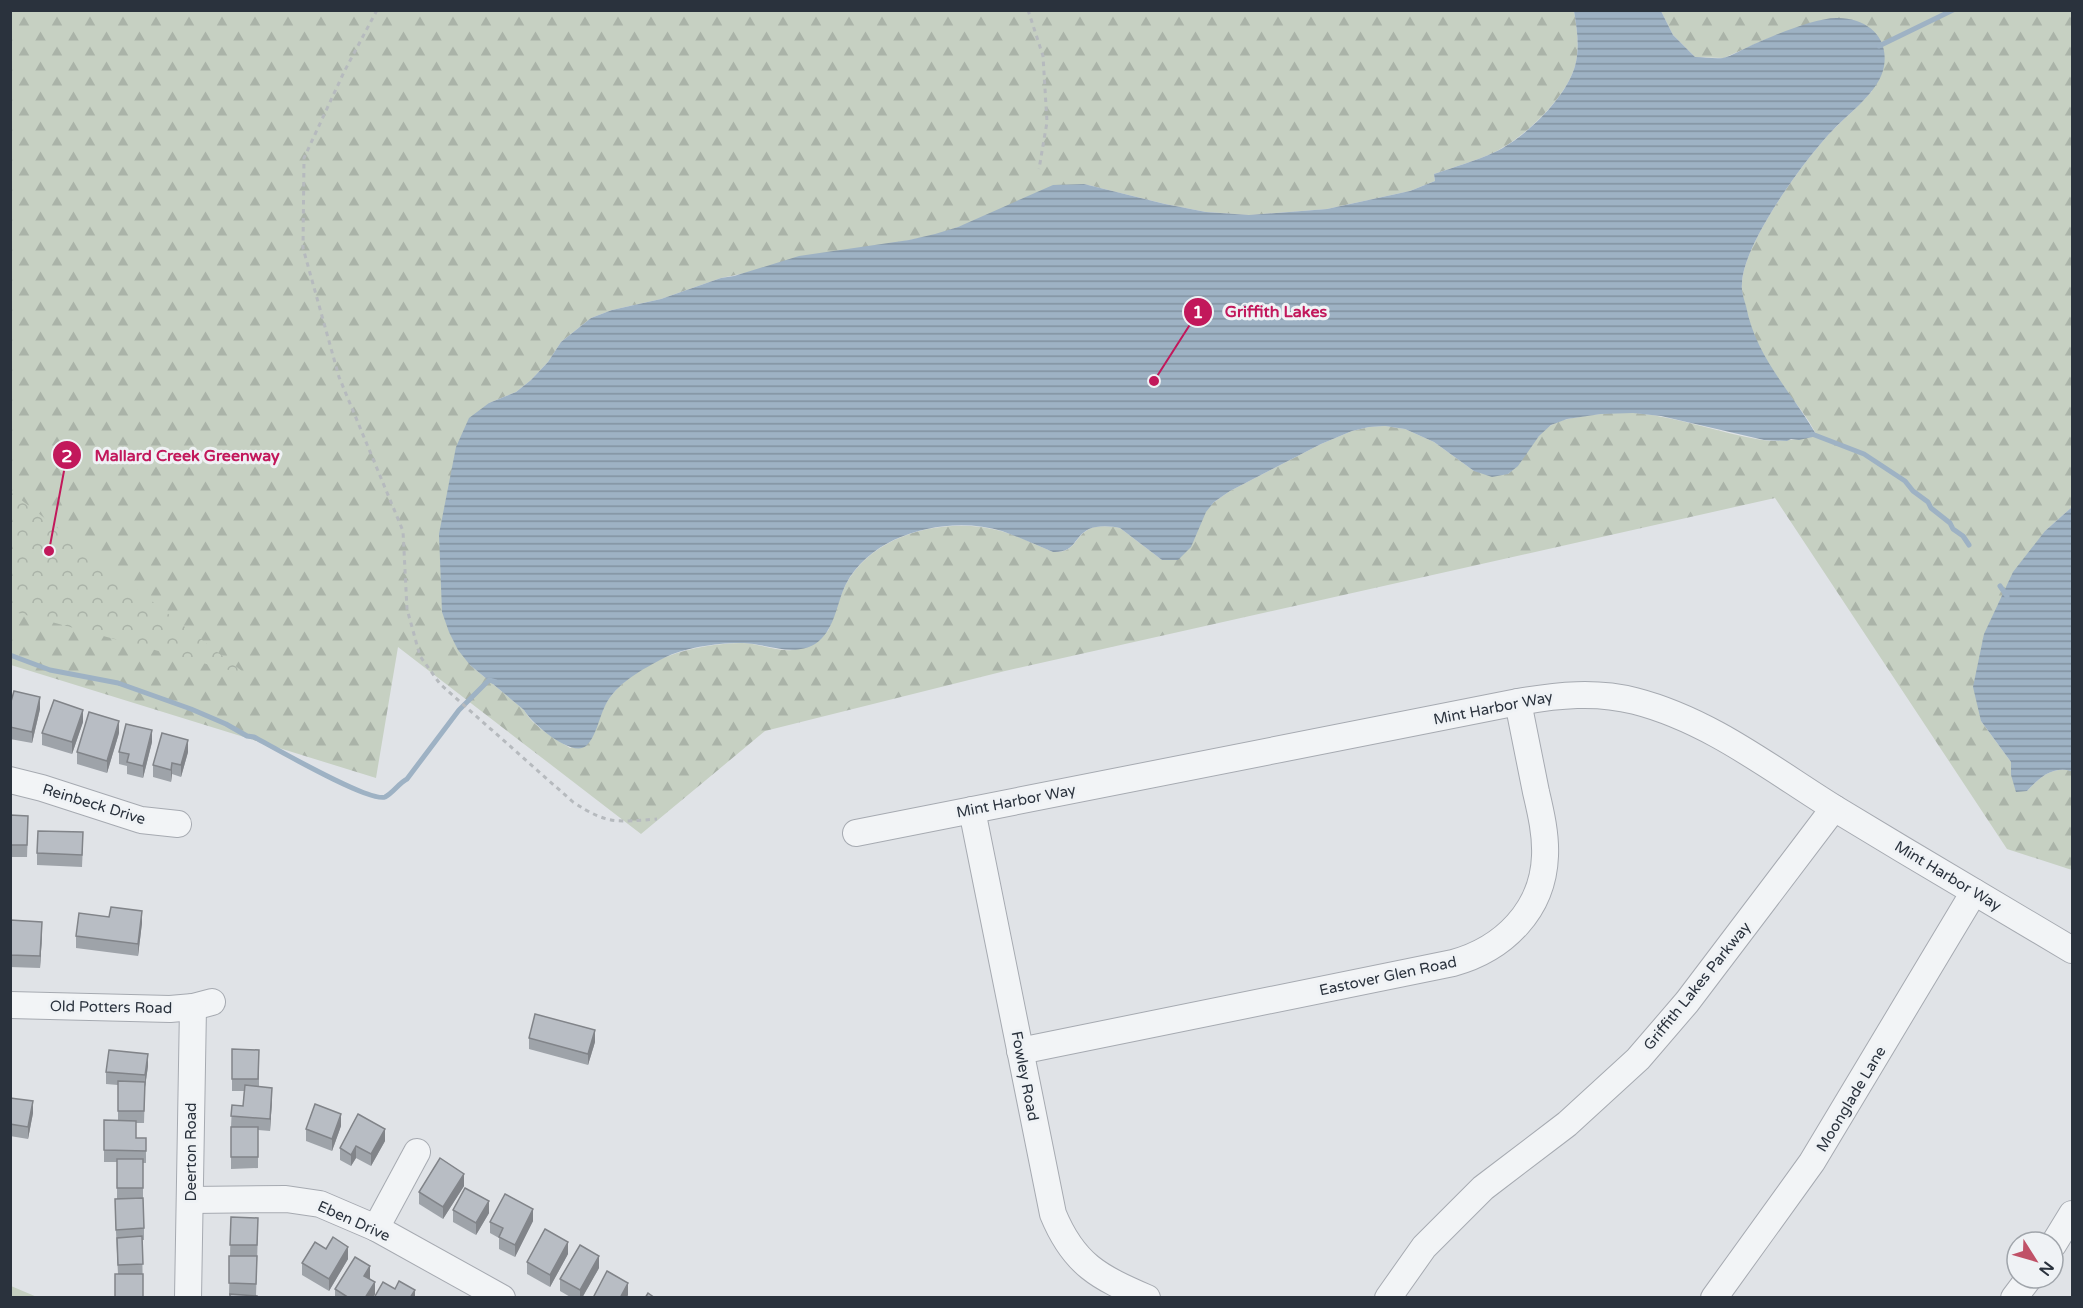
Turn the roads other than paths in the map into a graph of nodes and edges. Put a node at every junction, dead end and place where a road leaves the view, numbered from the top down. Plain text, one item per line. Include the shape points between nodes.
1 (1518, 702) junction
2 (10, 780) edge
3 (1834, 808) junction
4 (972, 810) junction
5 (178, 824) dead end
6 (856, 833) dead end
7 (1974, 892) junction
8 (2073, 950) edge
9 (202, 1004) joint
10 (10, 1005) edge
11 (1020, 1051) junction
12 (417, 1152) dead end
13 (191, 1200) junction
14 (2073, 1214) edge
15 (376, 1228) junction
16 (2063, 1230) edge
17 (188, 1298) edge
18 (502, 1298) edge
19 (1147, 1298) edge
20 (1388, 1298) edge
21 (1714, 1298) edge

1 - 3 street, Mint Harbor Way via 1590,694 1652,705 1715,733
1 - 4 street, Mint Harbor Way
1 - 11 street, Eastover Glen Road via 1543,827 1545,857 1539,887 1526,914 1495,946 1453,963
2 - 5 street, Reinbeck Drive via 141,820
3 - 7 street, Mint Harbor Way
3 - 20 street, Griffith Lakes Parkway via 1687,1002 1638,1059 1567,1124 1482,1188 1424,1247
4 - 6 street, Mint Harbor Way
4 - 11 street, Fowley Road
7 - 8 street, Mint Harbor Way
7 - 21 street, Moonglade Lane via 1812,1162
9 - 10 street, Old Potters Road via 170,1009
9 - 13 street, Deerton Road
11 - 19 street, Fowley Road via 1058,1227 1073,1251 1093,1270
12 - 15 street
13 - 15 street, Eben Drive via 305,1201
13 - 17 street, Deerton Road
14 - 16 street
15 - 18 street, Eben Drive

